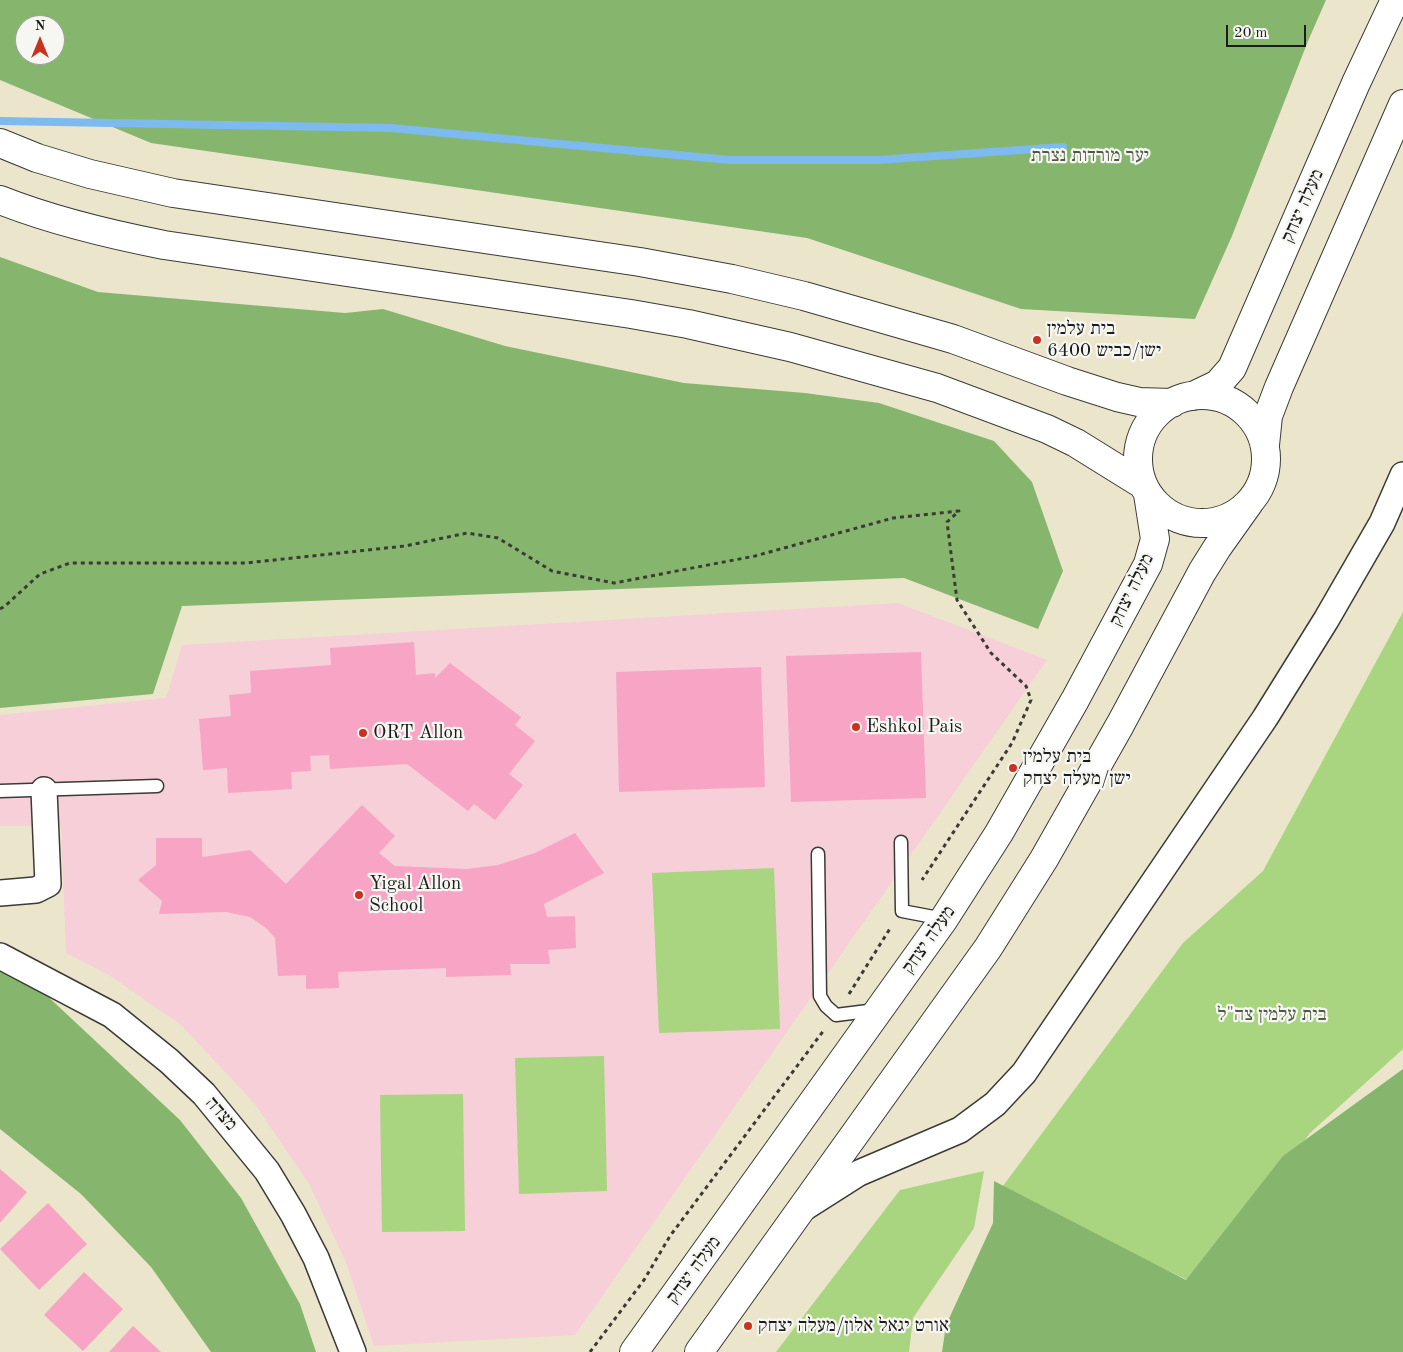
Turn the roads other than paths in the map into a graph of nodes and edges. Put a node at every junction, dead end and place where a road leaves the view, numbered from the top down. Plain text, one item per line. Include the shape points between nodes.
1 (1395, 0) edge
2 (1403, 104) edge
3 (0, 143) edge
4 (0, 200) edge
5 (1182, 399) junction
6 (1265, 445) junction
7 (1403, 475) edge
8 (1145, 489) junction
9 (1249, 503) junction
10 (157, 786) dead end
11 (44, 790) junction
12 (0, 791) edge
13 (901, 842) dead end
14 (818, 854) dead end
15 (0, 893) edge
16 (944, 919) junction
17 (0, 956) edge
18 (880, 1009) junction
19 (800, 1210) junction
20 (353, 1352) edge
21 (634, 1352) edge
22 (699, 1352) edge

1 - 5 main road, מעלה יצחק via 1232,368 1218,384
2 - 6 main road via 1279,387 1268,416
3 - 5 main road via 90,174 173,193 640,262 732,279 953,338 1118,397 1139,402
4 - 8 main road via 76,225 164,245 630,314 790,347 937,388 1047,429 1076,443
5 - 6 main road via 1212,396 1230,402 1246,412 1258,427
5 - 8 main road via 1157,414 1145,429 1138,456
6 - 9 main road via 1266,466 1260,486
7 - 19 street via 1382,523 1265,718 1024,1073 995,1104 960,1130 859,1173
8 - 9 main road via 1161,508 1177,518 1196,523 1216,522
8 - 16 main road, מעלה יצחק via 1155,539 1148,564 999,833
9 - 19 main road via 1202,572 1044,859 988,948
10 - 11 lane
11 - 12 lane
11 - 15 street via 48,884 36,890
13 - 16 lane via 902,911
14 - 18 lane via 820,996 836,1014
16 - 18 main road, מעלה יצחק
17 - 20 street, מצדה via 112,1015 204,1094 267,1171 293,1214 316,1258
18 - 21 main road, מעלה יצחק
19 - 22 main road

